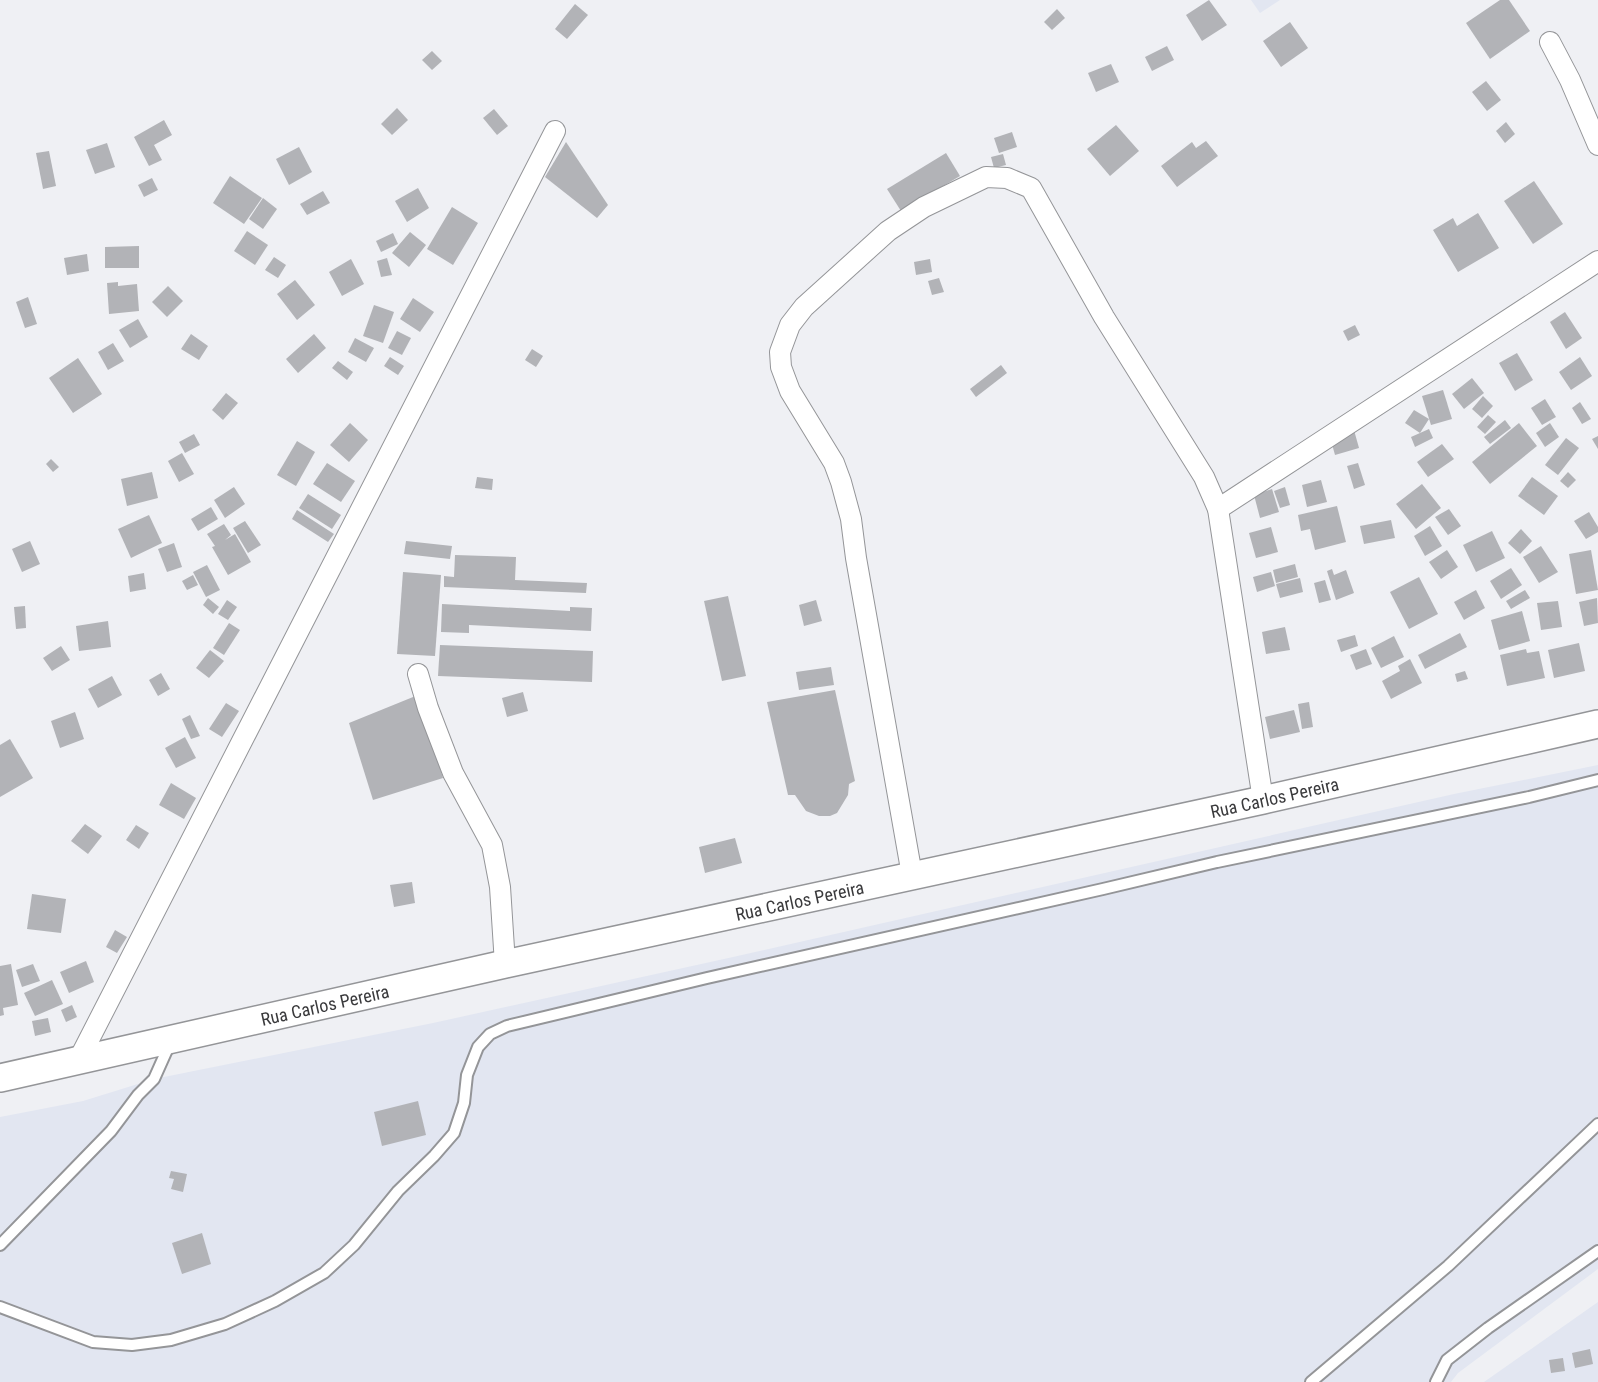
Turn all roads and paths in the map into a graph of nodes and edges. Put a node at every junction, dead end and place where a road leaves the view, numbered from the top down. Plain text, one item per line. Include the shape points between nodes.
1 (1550, 42) dead end
2 (555, 131) dead end
3 (1598, 145) edge
4 (1598, 261) edge
5 (1218, 509) junction
6 (418, 674) dead end
7 (1598, 724) edge
8 (1598, 780) edge
9 (1263, 800) junction
10 (912, 875) junction
11 (505, 964) junction
12 (171, 1041) junction
13 (79, 1059) junction
14 (0, 1078) edge
15 (1598, 1124) edge
16 (0, 1245) edge
17 (1598, 1251) edge
18 (0, 1307) edge
19 (1311, 1382) edge
20 (1436, 1382) edge

1 - 3 street
2 - 13 street
4 - 5 street
5 - 9 street
5 - 10 street via 1204,477 1104,317 1031,188 1007,178 986,177 924,207 888,231 804,307 790,325 780,352 781,367 841,482
6 - 11 street via 453,773 492,844 500,887
7 - 9 main road, Rua Carlos Pereira
8 - 18 lane via 1217,862 507,1026 490,1034 478,1047 467,1075 454,1133 398,1191 354,1245 324,1273 274,1302 225,1324 171,1340 132,1345 93,1342
9 - 10 main road, Rua Carlos Pereira
10 - 11 main road, Rua Carlos Pereira
11 - 12 main road, Rua Carlos Pereira
12 - 13 main road, Rua Carlos Pereira
12 - 16 lane via 154,1079 111,1131
13 - 14 main road, Rua Carlos Pereira
15 - 19 lane via 1449,1266
17 - 20 lane via 1447,1360

